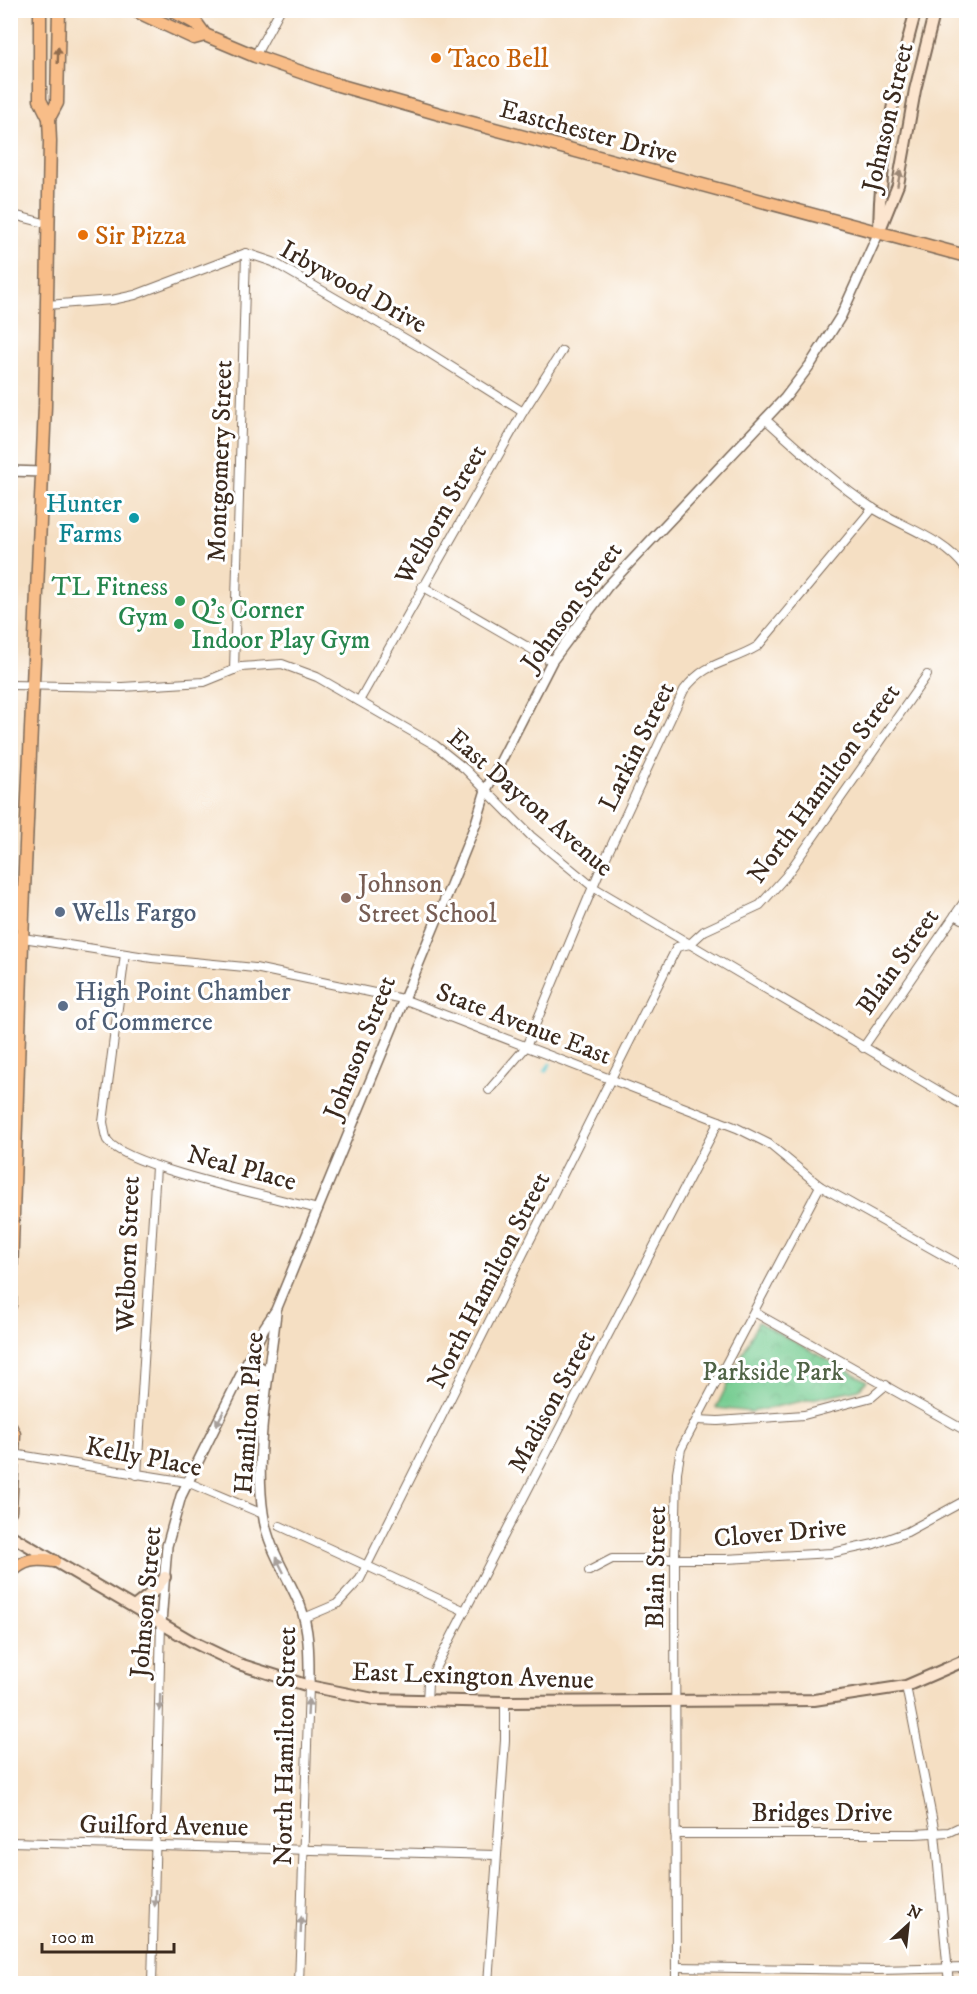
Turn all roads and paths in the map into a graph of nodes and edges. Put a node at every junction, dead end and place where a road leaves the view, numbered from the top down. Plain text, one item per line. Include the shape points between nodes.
1 (40, 10) edge
2 (59, 10) edge
3 (66, 10) edge
4 (134, 10) edge
5 (171, 10) edge
6 (280, 10) edge
7 (916, 10) edge
8 (935, 10) edge
9 (59, 25) junction
10 (206, 35) junction
11 (255, 56) junction
12 (49, 118) junction
13 (10, 214) edge
14 (48, 224) junction
15 (879, 232) junction
16 (246, 253) junction
17 (966, 256) edge
18 (47, 304) junction
19 (562, 351) dead end
20 (523, 412) junction
21 (765, 419) junction
22 (10, 471) edge
23 (42, 472) junction
24 (873, 508) junction
25 (966, 569) edge
26 (422, 586) junction
27 (552, 661) junction
28 (234, 670) junction
29 (927, 675) dead end
30 (10, 684) edge
31 (34, 686) junction
32 (359, 701) junction
33 (486, 790) junction
34 (593, 887) junction
35 (966, 899) edge
36 (955, 915) junction
37 (966, 921) edge
38 (17, 936) edge
39 (690, 944) junction
40 (125, 954) junction
41 (403, 999) junction
42 (526, 1047) junction
43 (862, 1048) junction
44 (612, 1079) junction
45 (489, 1090) dead end
46 (966, 1107) edge
47 (719, 1121) junction
48 (156, 1167) junction
49 (13, 1177) edge
50 (820, 1186) junction
51 (318, 1209) junction
52 (966, 1268) edge
53 (10, 1305) edge
54 (276, 1310) junction
55 (754, 1312) junction
56 (249, 1360) junction
57 (886, 1385) junction
58 (267, 1389) junction
59 (697, 1420) junction
60 (10, 1426) edge
61 (966, 1431) edge
62 (13, 1454) junction
63 (137, 1475) junction
64 (187, 1482) junction
65 (966, 1500) edge
66 (10, 1511) edge
67 (263, 1514) junction
68 (280, 1526) dead end
69 (10, 1535) edge
70 (675, 1559) junction
71 (54, 1561) junction
72 (366, 1566) junction
73 (589, 1571) dead end
74 (10, 1573) edge
75 (165, 1577) junction
76 (134, 1607) junction
77 (465, 1611) junction
78 (304, 1618) junction
79 (161, 1623) junction
80 (966, 1660) edge
81 (309, 1686) junction
82 (906, 1686) junction
83 (427, 1702) junction
84 (505, 1702) junction
85 (675, 1702) junction
86 (966, 1824) edge
87 (935, 1833) junction
88 (675, 1834) junction
89 (10, 1842) edge
90 (156, 1846) junction
91 (303, 1849) junction
92 (496, 1855) junction
93 (676, 1967) junction
94 (966, 1968) edge
95 (949, 1969) junction
96 (152, 1983) edge
97 (299, 1983) edge
98 (488, 1983) edge
99 (676, 1983) edge
100 (949, 1983) edge

1 - 12 main road via 40,100
2 - 9 main road
3 - 9 main road
4 - 10 main road, Eastchester Drive via 194,38
5 - 10 main road, Eastchester Drive via 197,24
6 - 11 street
7 - 15 main road, Johnson Street via 888,131 879,185
15 -> 8 main road, Johnson Street via 898,185 915,90
12 -> 9 main road via 57,103
10 - 11 main road, Eastchester Drive
11 - 15 main road, Eastchester Drive via 450,117
12 - 14 main road
13 - 14 street
14 - 18 main road
15 - 17 main road, Eastchester Drive
15 - 21 street, Johnson Street via 829,338
16 - 18 street, Irbywood Drive via 135,295
16 - 20 street, Irbywood Drive via 273,261
16 - 28 street, Montgomery Street
18 - 23 main road
19 - 20 street, Welborn Street
20 - 26 street, Welborn Street
21 - 24 street via 827,474
21 - 27 street, Johnson Street via 607,587
22 - 23 street
23 - 31 main road
24 - 25 street via 950,551
24 - 34 street, Larkin Street via 758,646 696,674 684,690
26 - 27 street
26 - 32 street, Welborn Street
27 - 33 street, Johnson Street
28 - 31 street, East Dayton Avenue via 204,682 122,687
28 - 32 street, East Dayton Avenue via 282,664 317,677
29 - 39 street, North Hamilton Street via 786,876 760,905 704,932
30 - 31 street, East Dayton Avenue
31 - 38 main road
32 - 33 street, East Dayton Avenue via 435,744
33 - 34 street, East Dayton Avenue via 531,837
33 - 41 street, Johnson Street
34 - 39 street, East Dayton Avenue
34 - 42 street, Larkin Street
35 - 36 street, Blain Street
36 - 37 street
36 - 43 street, Blain Street
38 - 40 street, State Avenue East
38 - 49 main road
39 - 43 street, East Dayton Avenue
39 - 44 street, North Hamilton Street via 677,947
40 - 41 street, State Avenue East via 255,968
40 - 48 street, Welborn Street via 103,1122 107,1140 114,1146
41 - 42 street, State Avenue East
41 - 51 street, Johnson Street
42 - 44 street, State Avenue East
42 - 45 street, Larkin Street
43 - 46 street, East Dayton Avenue
44 - 47 street, State Avenue East
44 - 72 street, North Hamilton Street
47 - 50 street, State Avenue East via 769,1144
47 - 77 street, Madison Street
48 - 51 street, Neal Place
48 - 63 street, Welborn Street
49 - 53 main road
50 - 52 street, State Avenue East
50 - 55 street, Blain Street
51 - 54 street, Johnson Street
54 - 56 street, Johnson Street
54 - 58 street, Hamilton Place
55 - 57 street
55 - 59 street, Blain Street
56 - 58 street via 262,1368
56 -> 64 street, Johnson Street
57 - 59 street via 872,1397 804,1415
57 - 61 street
58 - 67 street, Hamilton Place via 261,1468
59 - 70 street, Blain Street via 681,1449 677,1472
60 - 62 main road via 14,1434
62 - 63 street, Kelly Place
62 - 66 main road
63 - 64 street, Kelly Place
64 - 67 street, Kelly Place
64 - 75 street, Johnson Street via 167,1546
65 - 70 street, Clover Drive via 907,1532 832,1553
78 -> 67 street, Hamilton Place via 271,1548
68 - 72 street
69 - 71 main road, East Lexington Avenue
70 - 73 street, Clover Drive via 612,1559
70 - 85 street, Blain Street
71 - 74 main road via 26,1561
71 - 76 main road, East Lexington Avenue
72 - 77 street
72 - 78 street, North Hamilton Street via 354,1587 337,1604
75 - 76 main road
75 - 79 street, Johnson Street
76 - 79 main road, East Lexington Avenue
77 - 83 street, Madison Street via 428,1682
78 - 81 street, North Hamilton Street
79 - 81 main road, East Lexington Avenue via 239,1665
79 -> 90 street, Johnson Street
80 - 82 main road, East Lexington Avenue
81 - 83 main road, East Lexington Avenue via 374,1699
91 -> 81 street, North Hamilton Street
82 - 85 main road, East Lexington Avenue via 814,1700
82 - 87 street
83 - 84 main road, East Lexington Avenue
84 - 85 main road, East Lexington Avenue
84 - 92 street
85 - 88 street, Blain Street
86 - 87 street, Bridges Drive via 950,1832
87 - 88 street, Bridges Drive
87 - 95 street
88 - 93 street, Blain Street
89 - 90 street, Guilford Avenue
90 - 91 street, Guilford Avenue
90 -> 96 street, Johnson Street
91 - 92 street, Guilford Avenue
97 -> 91 street, North Hamilton Street
92 - 98 street
93 - 95 street
93 - 99 street, Blain Street
94 - 95 street
95 - 100 street

